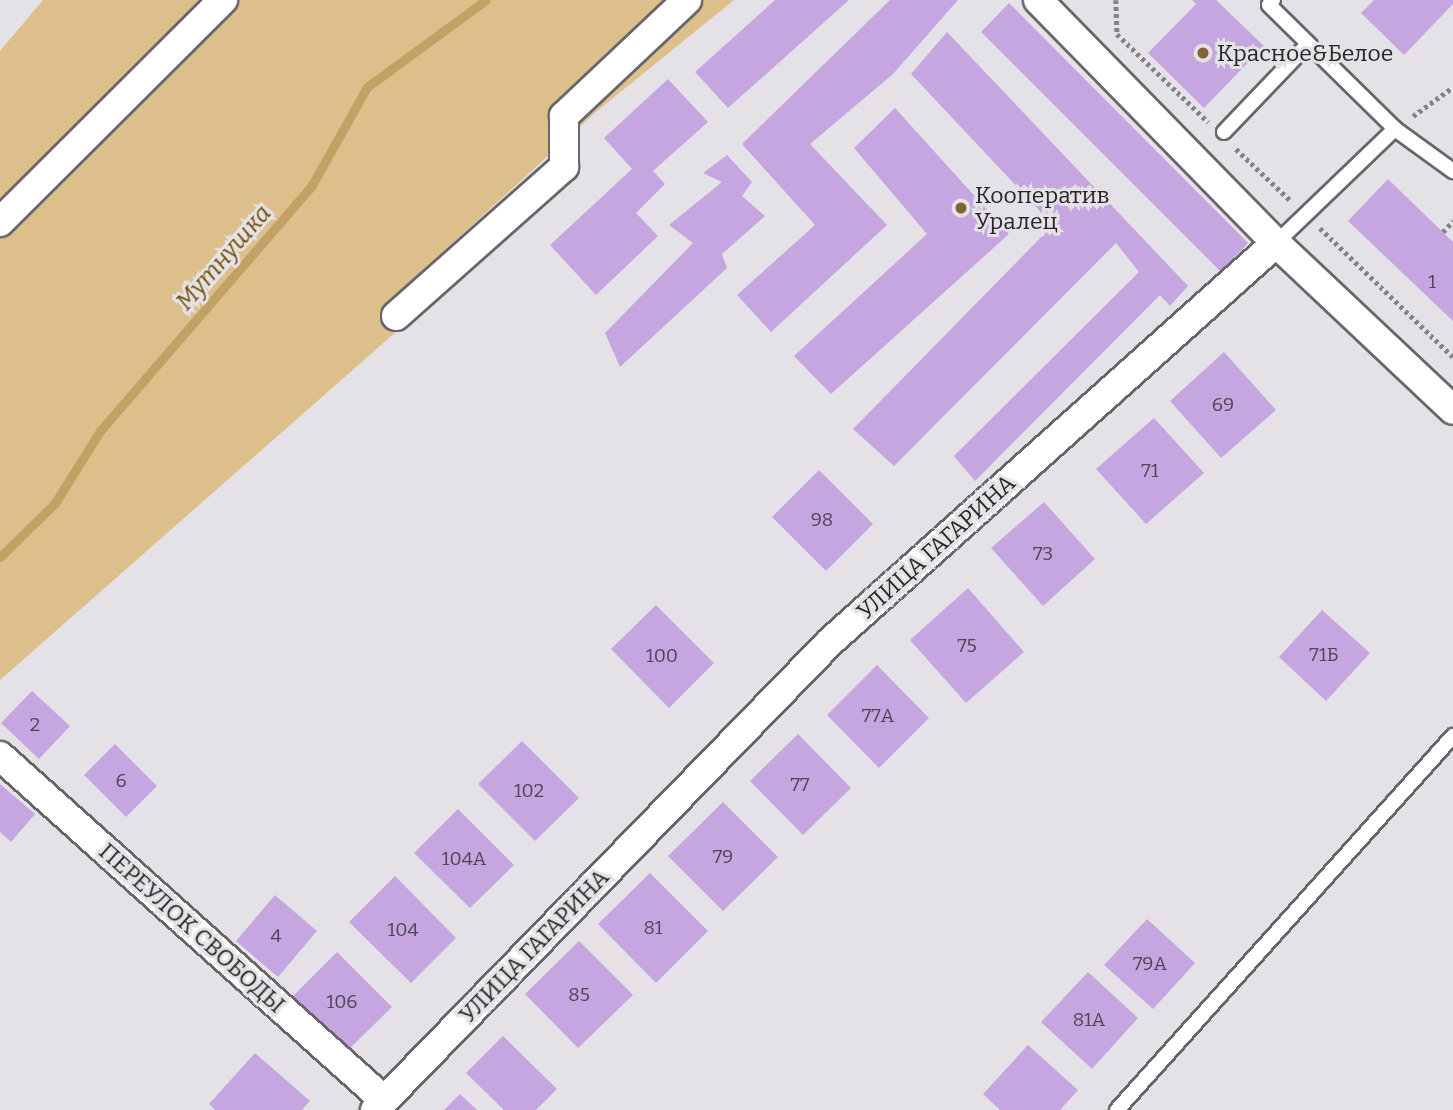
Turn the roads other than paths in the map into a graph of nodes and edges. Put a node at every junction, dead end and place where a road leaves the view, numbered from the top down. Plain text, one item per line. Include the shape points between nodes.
1 (223, 0) edge
2 (687, 0) edge
3 (1038, 0) edge
4 (1273, 0) edge
5 (1308, 44) junction
6 (1395, 130) junction
7 (1224, 132) road end
8 (1453, 171) edge
9 (0, 222) edge
10 (1276, 243) junction
11 (396, 316) dead end
12 (1453, 410) edge
13 (1453, 736) edge
14 (0, 756) edge
15 (385, 1107) edge
16 (1117, 1110) edge

1 - 9 street
2 - 11 street via 564,116 564,167
3 - 10 street
4 - 5 lane via 1269,5
5 - 6 lane
5 - 7 lane
6 - 8 lane
6 - 10 lane
10 - 12 street
10 - 15 street, УЛИЦА ГАГАРИНА via 831,641
13 - 16 lane
14 - 15 street, ПЕРЕУЛОК СВОБОДЫ

